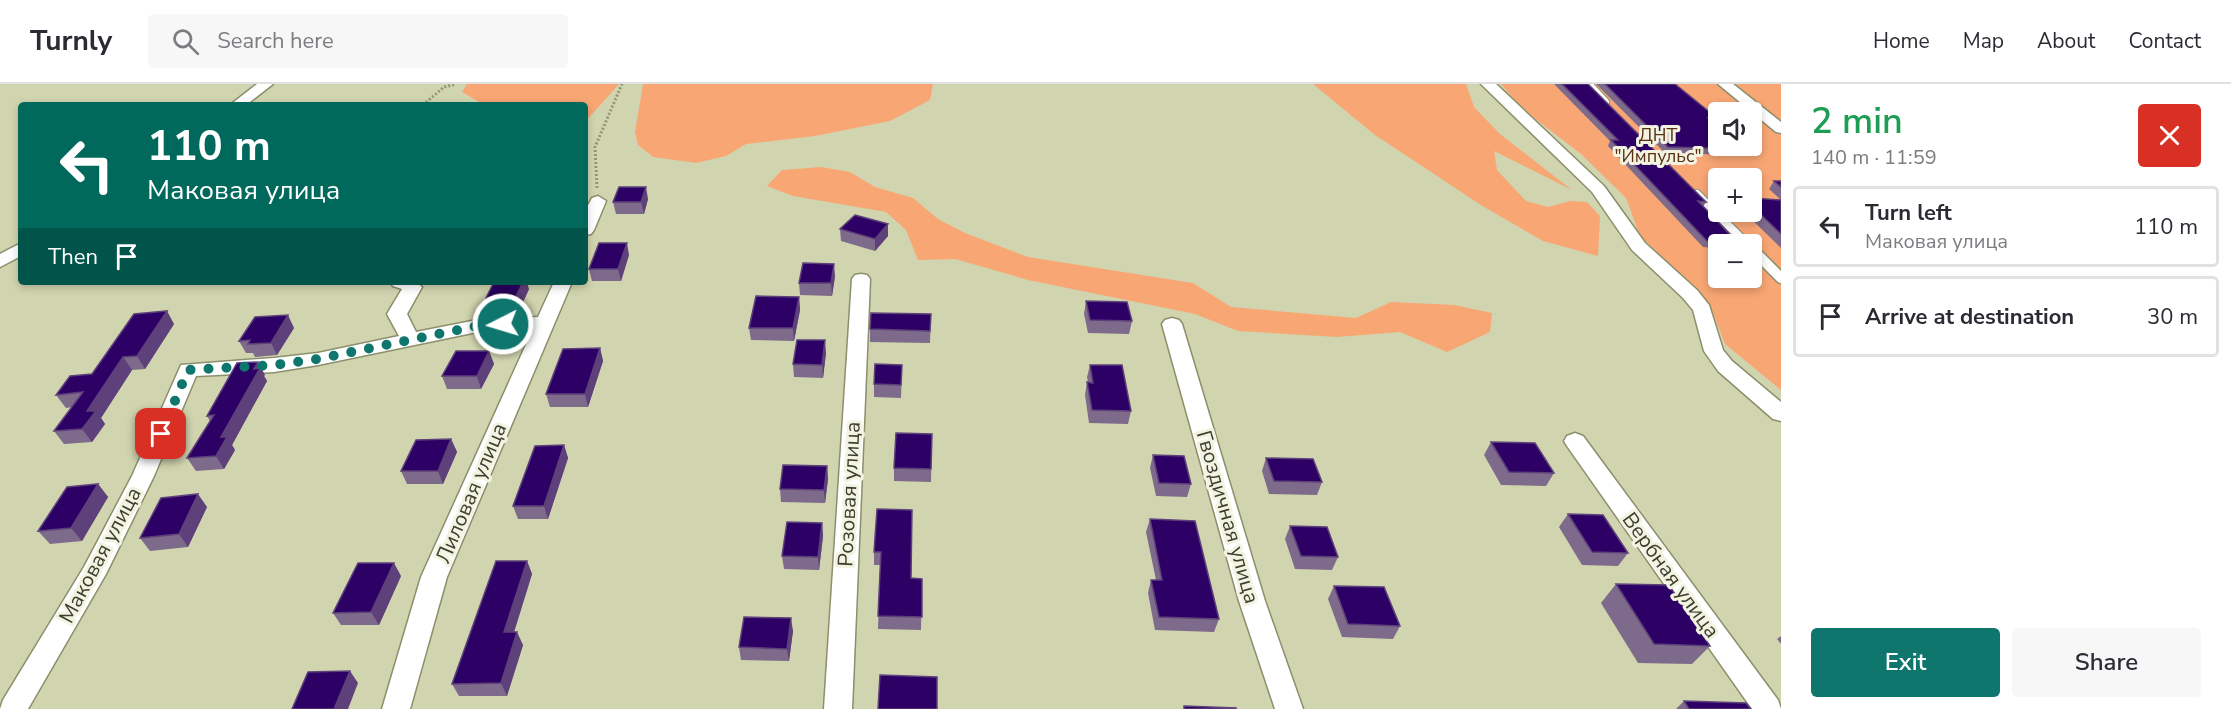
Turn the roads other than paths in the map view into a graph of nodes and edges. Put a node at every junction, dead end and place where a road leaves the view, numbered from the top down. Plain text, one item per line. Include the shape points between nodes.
1 (266, 84) edge
2 (1488, 84) edge
3 (1588, 84) edge
4 (1725, 84) edge
5 (241, 102) edge
6 (1610, 107) edge
7 (1781, 129) edge
8 (1690, 187) edge
9 (598, 201) road end
10 (588, 223) edge
11 (1737, 234) edge
12 (18, 250) edge
13 (1762, 259) edge
14 (0, 262) edge
15 (861, 279) dead end
16 (1781, 279) edge
17 (407, 285) edge
18 (562, 285) edge
19 (545, 323) junction
20 (1172, 324) dead end
21 (410, 339) junction
22 (1781, 414) edge
23 (1575, 441) dead end
24 (13, 709) edge
25 (396, 709) edge
26 (838, 709) edge
27 (1289, 709) edge
28 (1768, 709) edge

1 - 5 street
2 - 22 street via 1598,189 1638,246 1702,309 1710,342 1725,366
3 - 6 lane
4 - 7 street
8 - 11 lane
9 - 10 street
12 - 14 street
13 - 16 lane
15 - 26 street, Розовая улица
17 - 21 street via 413,287 397,314
18 - 19 street, Лиловая улица
19 - 21 street, Маковая улица via 482,325
19 - 25 street, Лиловая улица via 434,577
20 - 27 street, Гвоздичная улица via 1252,601
21 - 24 street, Маковая улица via 318,359 188,370 143,476 98,564
23 - 28 street, Вербная улица

